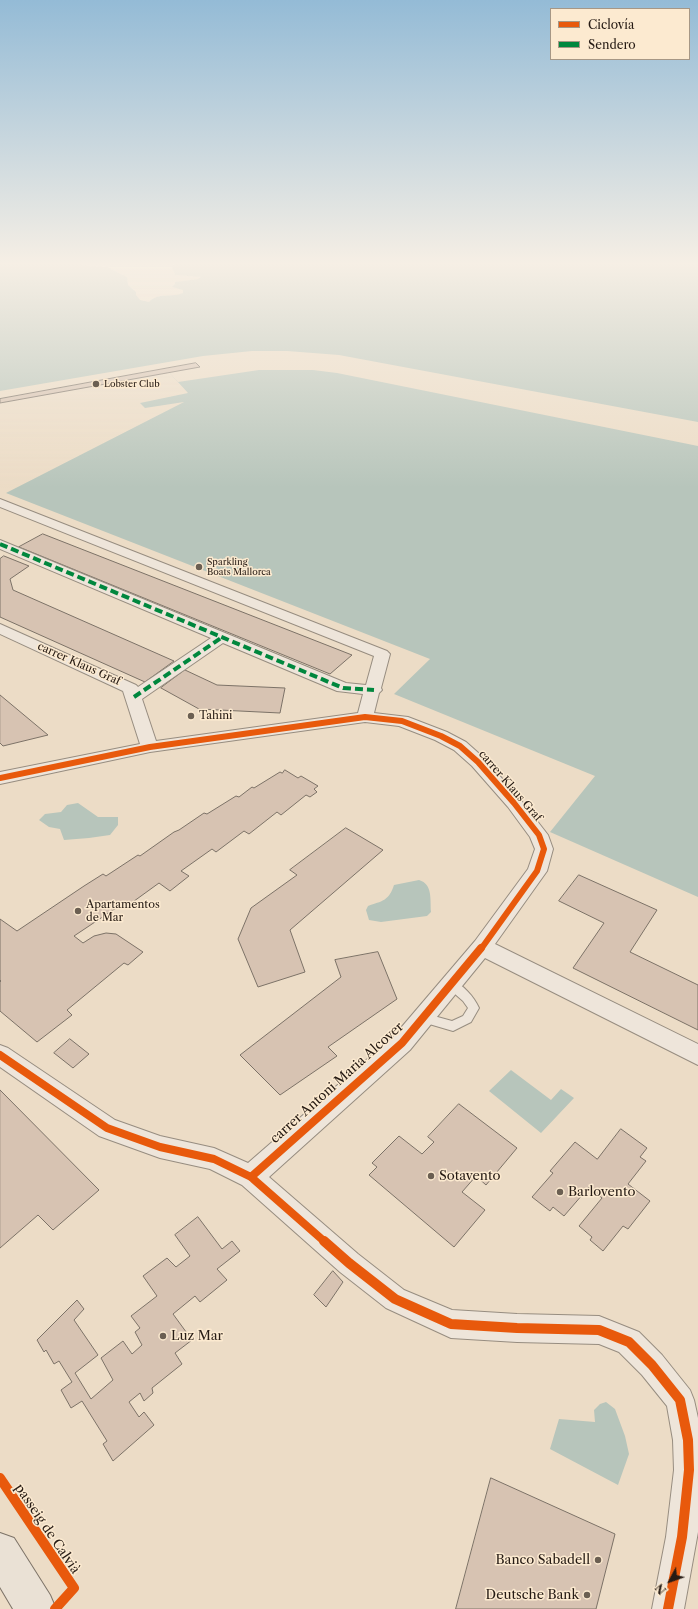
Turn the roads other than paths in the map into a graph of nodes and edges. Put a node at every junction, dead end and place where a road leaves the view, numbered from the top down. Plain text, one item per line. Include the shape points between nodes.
1 (0, 503) edge
2 (0, 544) edge
3 (0, 628) edge
4 (221, 638) junction
5 (374, 690) junction
6 (134, 697) junction
7 (366, 718) junction
8 (150, 747) junction
9 (0, 778) edge
10 (482, 947) junction
11 (451, 984) junction
12 (422, 1018) junction
13 (0, 1055) edge
14 (698, 1056) edge
15 (251, 1177) junction
16 (0, 1552) edge
17 (36, 1609) edge
18 (668, 1609) edge

1 - 5 street via 382,654
2 - 4 street
3 - 6 street, carrer Klaus Graf via 130,688
4 - 5 street via 343,688
4 - 6 street
5 - 7 street
6 - 8 street, carrer Klaus Graf
7 - 8 street, carrer Klaus Graf
7 - 10 street, carrer Klaus Graf via 402,721 460,746 478,762 539,835 544,849 538,871
8 - 9 street
10 - 11 street, carrer Antoni Maria Alcover
10 - 14 street
11 - 12 street, carrer Antoni Maria Alcover
11 - 12 lane via 474,1008 467,1019 453,1026
12 - 15 street, carrer Antoni Maria Alcover via 402,1043
13 - 15 street via 107,1128 160,1147 214,1159
15 - 18 street via 349,1263 395,1299 451,1324 599,1330 629,1342 652,1365 680,1400 688,1440 689,1470 682,1537
16 - 17 main road

